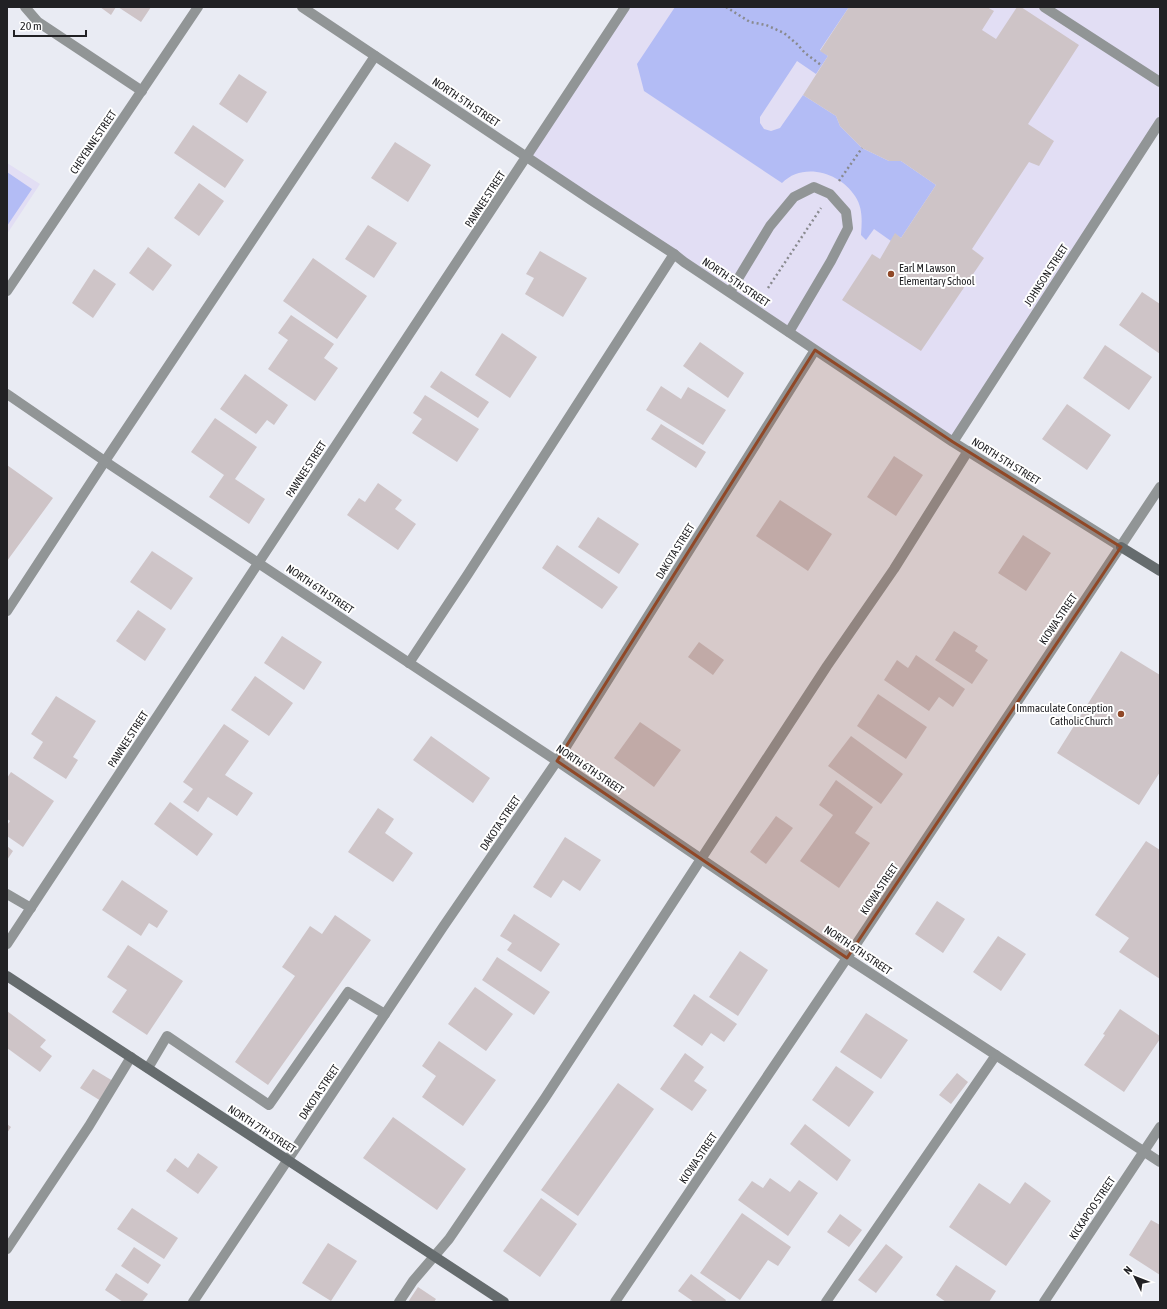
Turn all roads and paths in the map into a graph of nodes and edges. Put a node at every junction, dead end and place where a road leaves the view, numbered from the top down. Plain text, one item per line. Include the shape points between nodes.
1 (25, 7) edge
2 (198, 7) edge
3 (302, 7) edge
4 (625, 7) edge
5 (726, 7) edge
6 (1044, 7) edge
7 (375, 56) junction
8 (821, 65) dead end
9 (1160, 82) edge
10 (142, 91) junction
11 (1160, 122) edge
12 (862, 148) dead end
13 (526, 157) junction
14 (830, 194) junction
15 (674, 254) junction
16 (768, 288) dead end
17 (7, 291) edge
18 (730, 292) junction
19 (789, 332) junction
20 (815, 350) junction
21 (7, 394) edge
22 (953, 442) junction
23 (968, 451) junction
24 (105, 461) junction
25 (1160, 487) edge
26 (1120, 547) junction
27 (259, 563) junction
28 (1160, 571) edge
29 (7, 611) edge
30 (408, 663) junction
31 (557, 761) junction
32 (700, 858) junction
33 (7, 894) edge
34 (31, 908) junction
35 (7, 944) edge
36 (847, 958) junction
37 (7, 976) edge
38 (385, 1014) junction
39 (996, 1055) junction
40 (131, 1057) junction
41 (148, 1068) junction
42 (1160, 1127) edge
43 (1144, 1151) junction
44 (288, 1160) junction
45 (1160, 1162) edge
46 (7, 1249) edge
47 (434, 1256) junction
48 (193, 1302) edge
49 (399, 1302) edge
50 (504, 1302) edge
51 (614, 1302) edge
52 (826, 1302) edge
53 (1044, 1302) edge

1 - 10 street via 38,22
2 - 10 street, CHEYENNE STREET
3 - 7 street, NORTH 5TH STREET
4 - 13 street, PAWNEE STREET
5 - 8 path via 750,22 766,25 784,33
6 - 9 street
7 - 13 street, NORTH 5TH STREET
7 - 24 street
10 - 17 street, CHEYENNE STREET
11 - 22 street, JOHNSON STREET
12 - 14 path
13 - 15 street, NORTH 5TH STREET
13 - 27 street, PAWNEE STREET
14 - 16 path
14 - 18 street via 814,187 794,197 770,226
14 - 19 street via 846,212 848,228
15 - 18 street, NORTH 5TH STREET
15 - 30 street
18 - 19 street, NORTH 5TH STREET
19 - 20 street, NORTH 5TH STREET
20 - 22 street, NORTH 5TH STREET
20 - 31 street, DAKOTA STREET
21 - 24 street, NORTH 6TH STREET
22 - 23 street, NORTH 5TH STREET
23 - 26 street, NORTH 5TH STREET
23 - 32 street via 894,569
24 - 27 street, NORTH 6TH STREET
24 - 29 street
25 - 26 street, KIOWA STREET
26 - 28 street, NORTH 5TH STREET
26 - 36 street, KIOWA STREET
27 - 30 street, NORTH 6TH STREET
27 - 34 street, PAWNEE STREET
30 - 31 street, NORTH 6TH STREET
31 - 32 street, NORTH 6TH STREET
31 - 38 street, DAKOTA STREET
32 - 36 street, NORTH 6TH STREET
32 - 47 street via 545,1098 449,1239
33 - 34 street
34 - 35 street, PAWNEE STREET
36 - 39 street, NORTH 6TH STREET
36 - 51 street, KIOWA STREET
37 - 40 street, NORTH 7TH STREET
38 - 41 street via 348,992 269,1106 167,1036
38 - 44 street, DAKOTA STREET
39 - 43 street, NORTH 6TH STREET
39 - 52 street
40 - 41 street, NORTH 7TH STREET
40 - 46 street via 89,1126
41 - 44 street, NORTH 7TH STREET
42 - 43 street, KICKAPOO STREET
43 - 45 street, NORTH 6TH STREET
43 - 53 street, KICKAPOO STREET
44 - 47 street, NORTH 7TH STREET
44 - 48 street, DAKOTA STREET
47 - 49 street
47 - 50 street, NORTH 7TH STREET

